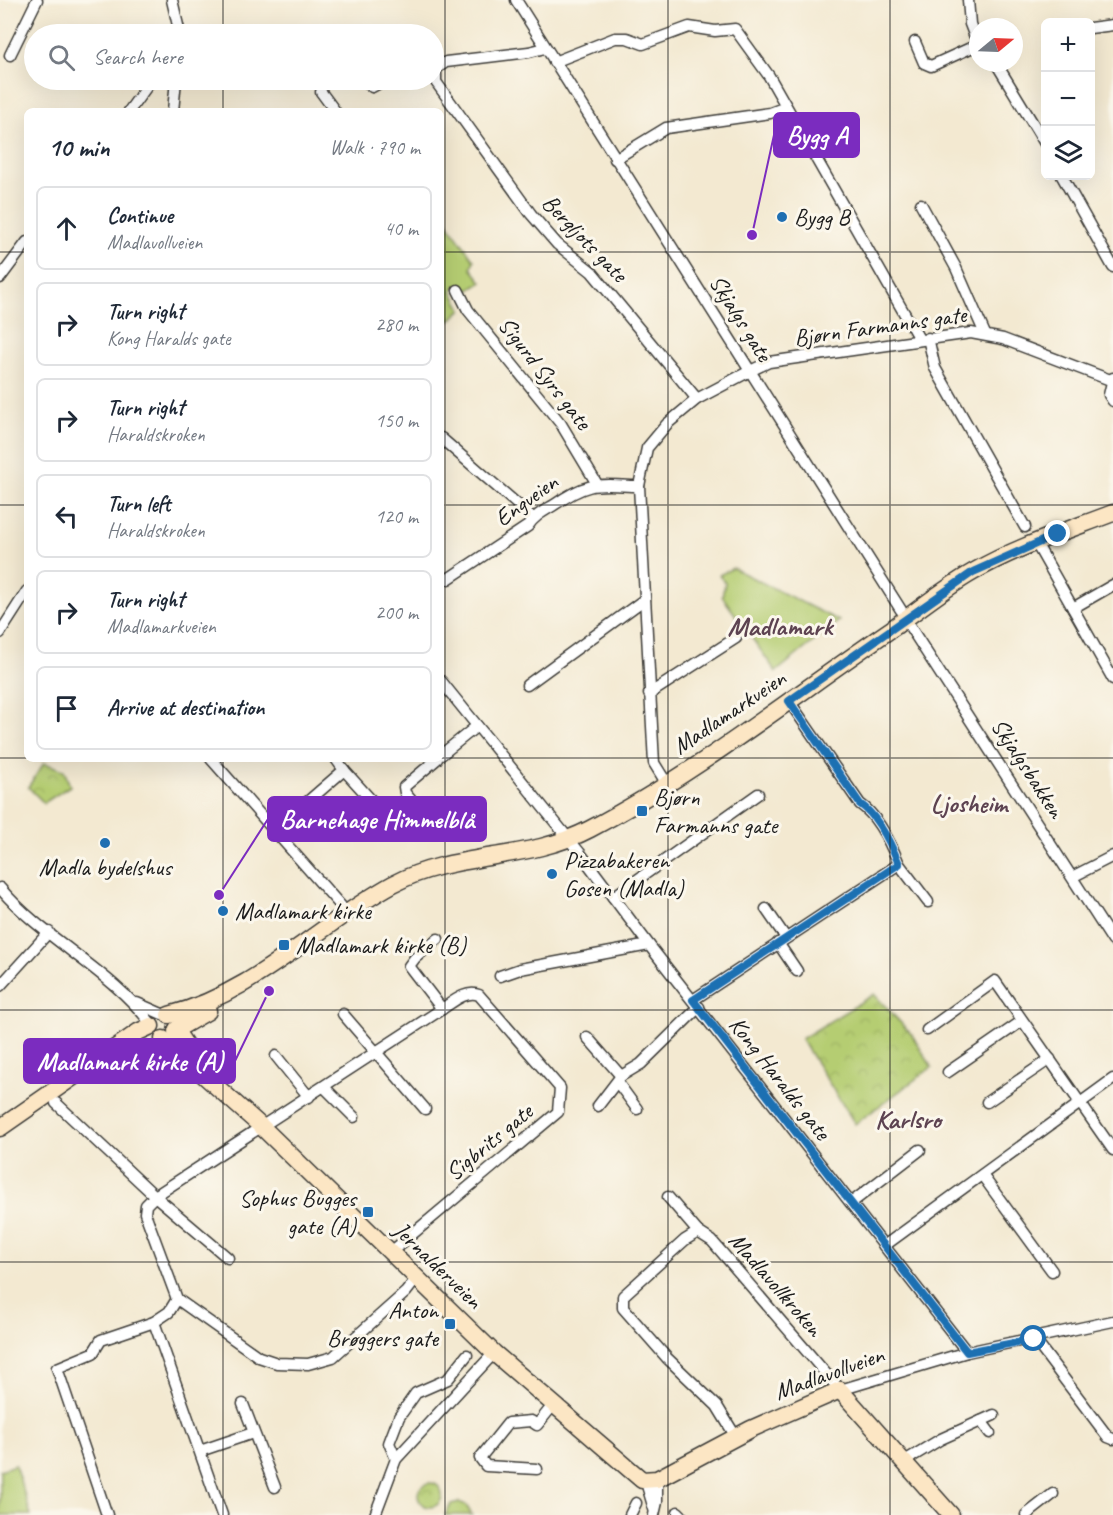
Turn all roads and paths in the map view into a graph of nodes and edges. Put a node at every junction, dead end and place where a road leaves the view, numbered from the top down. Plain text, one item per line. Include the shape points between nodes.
1 (36, 0) edge
2 (172, 0) edge
3 (516, 0) edge
4 (968, 0) edge
5 (970, 18) edge
6 (25, 24) edge
7 (178, 24) edge
8 (24, 25) edge
9 (1113, 25) edge
10 (1095, 27) edge
11 (915, 42) dead end
12 (545, 48) junction
13 (969, 49) edge
14 (10, 55) dead end
15 (554, 62) junction
16 (444, 64) edge
17 (1001, 72) edge
18 (144, 90) edge
19 (175, 90) edge
20 (441, 90) edge
21 (321, 92) dead end
22 (786, 107) junction
23 (131, 108) edge
24 (173, 108) edge
25 (333, 108) edge
26 (1041, 137) edge
27 (615, 159) junction
28 (1064, 180) edge
29 (921, 204) dead end
30 (24, 246) edge
31 (1113, 267) edge
32 (0, 278) edge
33 (458, 290) dead end
34 (985, 334) junction
35 (923, 339) junction
36 (750, 371) junction
37 (1113, 380) edge
38 (697, 399) junction
39 (1113, 401) edge
40 (444, 441) edge
41 (597, 484) junction
42 (639, 486) junction
43 (1113, 513) edge
44 (533, 518) junction
45 (1025, 527) dead end
46 (1036, 543) junction
47 (448, 579) dead end
48 (1113, 585) edge
49 (24, 596) edge
50 (645, 599) junction
51 (1073, 608) junction
52 (903, 615) junction
53 (0, 633) edge
54 (736, 638) dead end
55 (1113, 679) edge
56 (444, 685) edge
57 (527, 685) dead end
58 (649, 694) junction
59 (789, 701) junction
60 (477, 726) junction
61 (444, 754) edge
62 (214, 762) edge
63 (338, 762) edge
64 (433, 762) edge
65 (344, 770) junction
66 (667, 784) junction
67 (758, 794) dead end
68 (382, 812) dead end
69 (275, 830) junction
70 (437, 831) dead end
71 (568, 839) junction
72 (1113, 856) edge
73 (899, 864) junction
74 (1074, 876) junction
75 (0, 888) edge
76 (613, 897) junction
77 (928, 902) dead end
78 (348, 907) junction
79 (766, 909) dead end
80 (49, 932) junction
81 (438, 939) dead end
82 (782, 941) junction
83 (1113, 941) edge
84 (649, 945) junction
85 (797, 971) dead end
86 (500, 976) dead end
87 (1, 984) edge
88 (696, 1004) junction
89 (442, 1009) junction
90 (343, 1014) dead end
91 (1022, 1021) junction
92 (164, 1027) junction
93 (927, 1030) dead end
94 (587, 1037) dead end
95 (375, 1053) junction
96 (276, 1056) dead end
97 (1050, 1059) junction
98 (948, 1072) dead end
99 (619, 1079) junction
100 (1113, 1079) edge
101 (324, 1087) junction
102 (309, 1097) junction
103 (987, 1102) dead end
104 (56, 1103) dead end
105 (1080, 1104) junction
106 (598, 1106) dead end
107 (425, 1109) dead end
108 (637, 1109) dead end
109 (354, 1117) dead end
110 (0, 1128) edge
111 (263, 1128) junction
112 (921, 1150) dead end
113 (1113, 1150) edge
114 (982, 1175) junction
115 (155, 1196) junction
116 (668, 1197) dead end
117 (851, 1203) junction
118 (698, 1232) junction
119 (884, 1246) junction
120 (391, 1252) junction
121 (228, 1258) dead end
122 (1052, 1271) dead end
123 (416, 1279) junction
124 (177, 1299) junction
125 (1113, 1321) edge
126 (154, 1322) junction
127 (1034, 1339) junction
128 (967, 1352) junction
129 (494, 1353) junction
130 (467, 1355) dead end
131 (840, 1390) junction
132 (243, 1404) dead end
133 (554, 1404) junction
134 (994, 1415) dead end
135 (981, 1421) junction
136 (253, 1433) junction
137 (990, 1433) dead end
138 (736, 1437) junction
139 (1113, 1439) edge
140 (200, 1451) junction
141 (396, 1460) junction
142 (903, 1462) junction
143 (537, 1469) dead end
144 (651, 1481) junction
145 (275, 1487) dead end
146 (1053, 1494) dead end
147 (636, 1503) dead end
148 (654, 1512) edge
149 (107, 1515) edge
150 (222, 1515) edge
151 (375, 1515) edge
152 (630, 1515) edge
153 (951, 1515) edge
154 (1026, 1515) edge

1 - 6 street
2 - 7 street
3 - 12 street, Skjalgs gate
4 - 5 street
8 - 14 street
9 - 10 street
11 - 13 street via 924,63 931,66
12 - 15 street, Skjalgs gate
12 - 16 street, Bergljots gate
15 - 22 street via 615,38 643,44 689,27 715,32 735,29
15 - 27 street, Skjalgs gate
17 - 26 street
18 - 23 street
19 - 24 street
20 - 38 street, Bergljots gate via 531,214 556,244 592,272
21 - 25 street
22 - 27 street via 770,113 666,128
22 - 35 street
27 - 36 street, Skjalgs gate
28 - 31 street
29 - 34 street via 956,268
30 - 32 street
33 - 41 street, Sigurd Syrs gate via 468,309 561,424
34 - 35 street, Bjørn Farmanns gate
34 - 37 street, Bjørn Farmanns gate
35 - 36 street, Bjørn Farmanns gate via 769,362
35 - 45 street via 935,368
36 - 38 street, Bjørn Farmanns gate
36 - 52 street, Skjalgs gate
37 - 39 street, Bjørn Farmanns gate via 1109,395
38 - 42 street, Bjørn Farmanns gate via 667,424 647,448
40 - 44 street
41 - 42 street, Engveien
41 - 44 street, Engveien via 573,491
42 - 50 street, Bjørn Farmanns gate
43 - 46 main road, Madlamarkveien
44 - 47 street, Engveien via 528,526
46 - 51 street
46 - 52 main road, Madlamarkveien via 973,572
48 - 51 street
49 - 53 street
50 - 57 street
50 - 58 street, Bjørn Farmanns gate
51 - 55 street
52 - 59 main road, Madlamarkveien
52 - 74 street, Skjalgsbakken
54 - 58 street
56 - 60 street, Kong Haralds gate
58 - 66 street, Bjørn Farmanns gate via 654,763
59 - 66 main road, Madlamarkveien
59 - 73 street via 860,804 867,808
60 - 61 street
60 - 71 street, Kong Haralds gate
62 - 69 street
63 - 65 street
64 - 70 street via 404,787 405,794
65 - 68 street
65 - 69 street
66 - 71 main road, Madlamarkveien
67 - 76 street
69 - 78 street
71 - 76 street, Kong Haralds gate
71 - 78 main road, Madlamarkveien via 538,850 442,865
72 - 74 street
73 - 77 street
73 - 82 street
74 - 83 street, Skjalgsbakken
75 - 80 street
76 - 84 street, Kong Haralds gate
78 - 92 main road, Madlamarkveien via 258,986
79 - 82 street
80 - 87 street
80 - 92 street
81 - 89 street via 409,964
82 - 85 street
82 - 88 street
84 - 86 street
84 - 88 street, Kong Haralds gate
88 - 99 street, Kong Haralds gate via 641,1064
88 - 117 street, Kong Haralds gate
89 - 95 street
89 - 120 street, Sigbrits gate via 467,993 478,995 560,1088 558,1112
90 - 95 street
91 - 93 street via 995,981
91 - 97 street
91 - 98 street
92 - 110 main road, Madlamarkveien via 101,1059
92 - 111 main road, Jernalderveien via 176,1053 206,1074
94 - 99 street
95 - 101 street
95 - 107 street
96 - 102 street
97 - 103 street
97 - 105 street
99 - 106 street, Kong Haralds gate
99 - 108 street
100 - 105 street
101 - 102 street
101 - 109 street
102 - 111 street
104 - 115 street
105 - 113 street
105 - 114 street
111 - 115 street
111 - 120 main road, Jernalderveien
112 - 117 street
114 - 119 street
114 - 122 street
115 - 121 street
115 - 124 street via 146,1205 145,1213
116 - 118 street
117 - 119 street, Kong Haralds gate
118 - 131 street, Madlavollkroken via 712,1241
118 - 138 street, Madlavollkroken via 623,1296 623,1308 717,1406
119 - 128 street, Kong Haralds gate
120 - 123 main road, Jernalderveien
123 - 124 street via 333,1357 299,1365 259,1357
123 - 129 main road, Jernalderveien
124 - 126 street via 169,1312
125 - 127 street, Madlavollveien
126 - 140 street
126 - 149 street via 101,1340 93,1353 57,1368
127 - 128 street, Madlavollveien
127 - 139 street
128 - 131 street, Madlavollveien
129 - 133 main road, Jernalderveien
129 - 141 street
130 - 141 street via 448,1379 416,1393 399,1417 389,1443
131 - 138 main road, Madlavollveien
131 - 142 main road
132 - 136 street
133 - 143 street via 537,1425 531,1421 507,1423 480,1458 486,1466
133 - 144 main road, Jernalderveien
134 - 135 street
135 - 137 street
135 - 142 street
136 - 140 street
136 - 145 street
138 - 144 main road, Madlavollveien
140 - 150 street
141 - 151 street
142 - 153 main road
144 - 148 street via 657,1502
146 - 154 street
147 - 152 street

